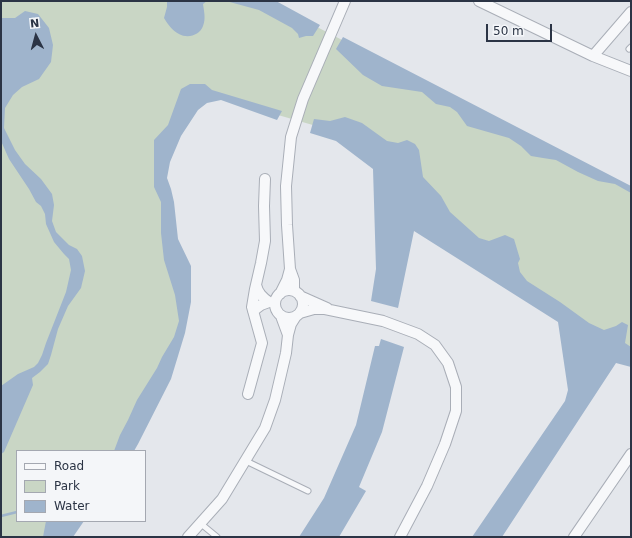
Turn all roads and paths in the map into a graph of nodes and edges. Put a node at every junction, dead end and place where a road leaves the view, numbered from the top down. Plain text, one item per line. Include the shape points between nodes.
1 (345, 1) edge
2 (479, 1) edge
3 (631, 12) edge
4 (593, 56) junction
5 (631, 71) edge
6 (266, 179) dead end
7 (290, 269) junction
8 (256, 283) junction
9 (280, 294) junction
10 (297, 294) junction
11 (272, 303) junction
12 (253, 311) junction
13 (336, 311) junction
14 (298, 314) junction
15 (281, 316) junction
16 (288, 335) junction
17 (248, 394) dead end
18 (631, 454) edge
19 (246, 461) junction
20 (308, 491) dead end
21 (200, 523) junction
22 (188, 537) edge
23 (217, 537) edge
24 (400, 537) edge
25 (574, 537) edge

1 - 7 street via 303,99 291,137 286,186
2 - 4 street
3 - 4 street
4 - 5 street
6 - 8 street via 265,241
7 - 9 street
7 - 10 street
8 - 11 street via 261,296
8 - 12 street
9 - 10 street via 288,290
9 - 11 street
10 - 13 street
10 - 14 street via 303,302
11 - 12 street via 262,305
11 - 15 street
12 - 17 street via 262,343
13 - 14 street via 325,309
13 - 24 street via 383,321 418,334 435,345 448,363 456,387 456,411 445,444 427,486
14 - 15 street via 290,318
14 - 16 street via 291,324
15 - 16 street
16 - 19 street via 275,400 265,428
18 - 25 street
19 - 20 lane
19 - 21 street via 222,499
21 - 22 street
21 - 23 lane

